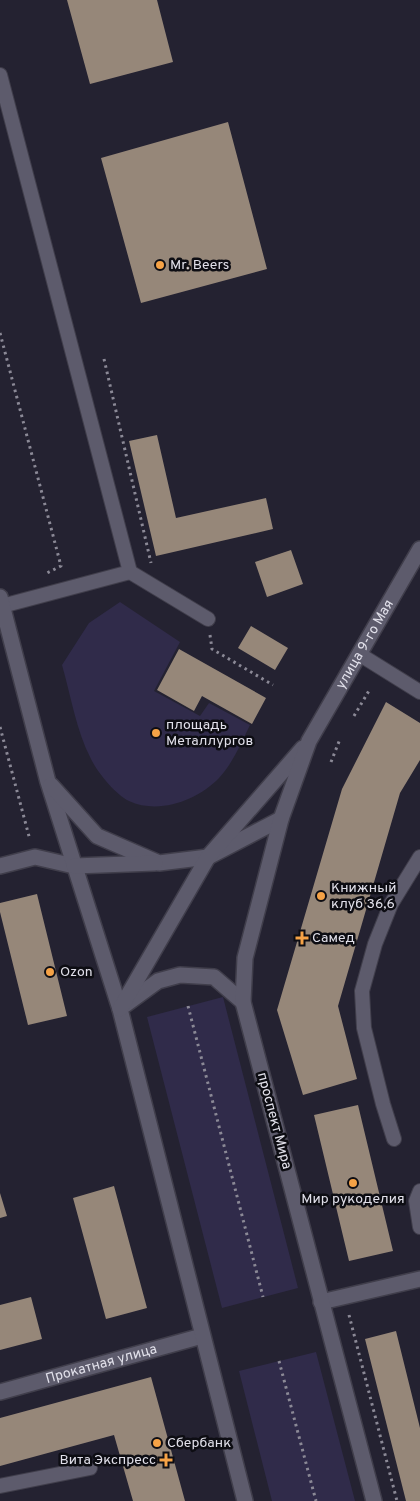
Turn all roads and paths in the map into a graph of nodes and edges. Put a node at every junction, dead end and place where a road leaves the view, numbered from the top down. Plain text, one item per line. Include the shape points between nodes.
1 (0, 75) edge
2 (0, 333) edge
3 (104, 359) dead end
4 (420, 549) edge
5 (130, 572) junction
6 (44, 575) dead end
7 (156, 588) junction
8 (1, 602) edge
9 (208, 619) joint
10 (359, 654) junction
11 (273, 685) dead end
12 (370, 689) dead end
13 (420, 692) edge
14 (354, 716) dead end
15 (0, 726) edge
16 (340, 739) dead end
17 (309, 741) junction
18 (331, 762) dead end
19 (48, 782) junction
20 (282, 819) junction
21 (208, 857) junction
22 (420, 857) edge
23 (35, 858) junction
24 (159, 863) junction
25 (0, 866) edge
26 (74, 866) junction
27 (242, 1002) junction
28 (188, 1006) dead end
29 (120, 1009) junction
30 (394, 1139) dead end
31 (420, 1191) edge
32 (420, 1227) edge
33 (420, 1279) edge
34 (263, 1297) dead end
35 (321, 1302) junction
36 (347, 1309) dead end
37 (202, 1336) junction
38 (280, 1361) dead end
39 (0, 1392) edge
40 (90, 1468) dead end
41 (0, 1486) edge
42 (246, 1501) edge
43 (316, 1501) edge
44 (374, 1501) edge
45 (397, 1501) edge

1 - 5 lane
2 - 6 path via 61,566
3 - 7 path
4 - 10 main road, улица 9-го Мая
5 - 7 lane
5 - 8 lane
7 - 9 lane
8 - 19 main road
9 - 11 path via 212,649
10 - 13 lane
10 - 17 main road, улица 9-го Мая
12 - 14 path
15 - 23 path
16 - 18 path
17 - 20 main road, проспект Мира
17 - 21 main road
19 - 24 main road via 97,836
19 - 26 main road
20 - 21 main road
20 - 27 main road, проспект Мира via 245,958
21 - 24 main road
21 - 29 main road
22 - 30 lane via 391,904 375,944 362,991 364,1028
23 - 25 main road
23 - 26 main road
24 - 26 main road
26 - 29 main road
27 - 29 main road via 214,977 180,974 158,981
27 - 35 main road, проспект Мира
28 - 34 path
29 - 37 main road
31 - 32 lane via 416,1201
33 - 35 main road
35 - 44 main road, проспект Мира
36 - 45 path
37 - 39 main road, Прокатная улица
37 - 42 main road
38 - 43 path
40 - 41 lane

